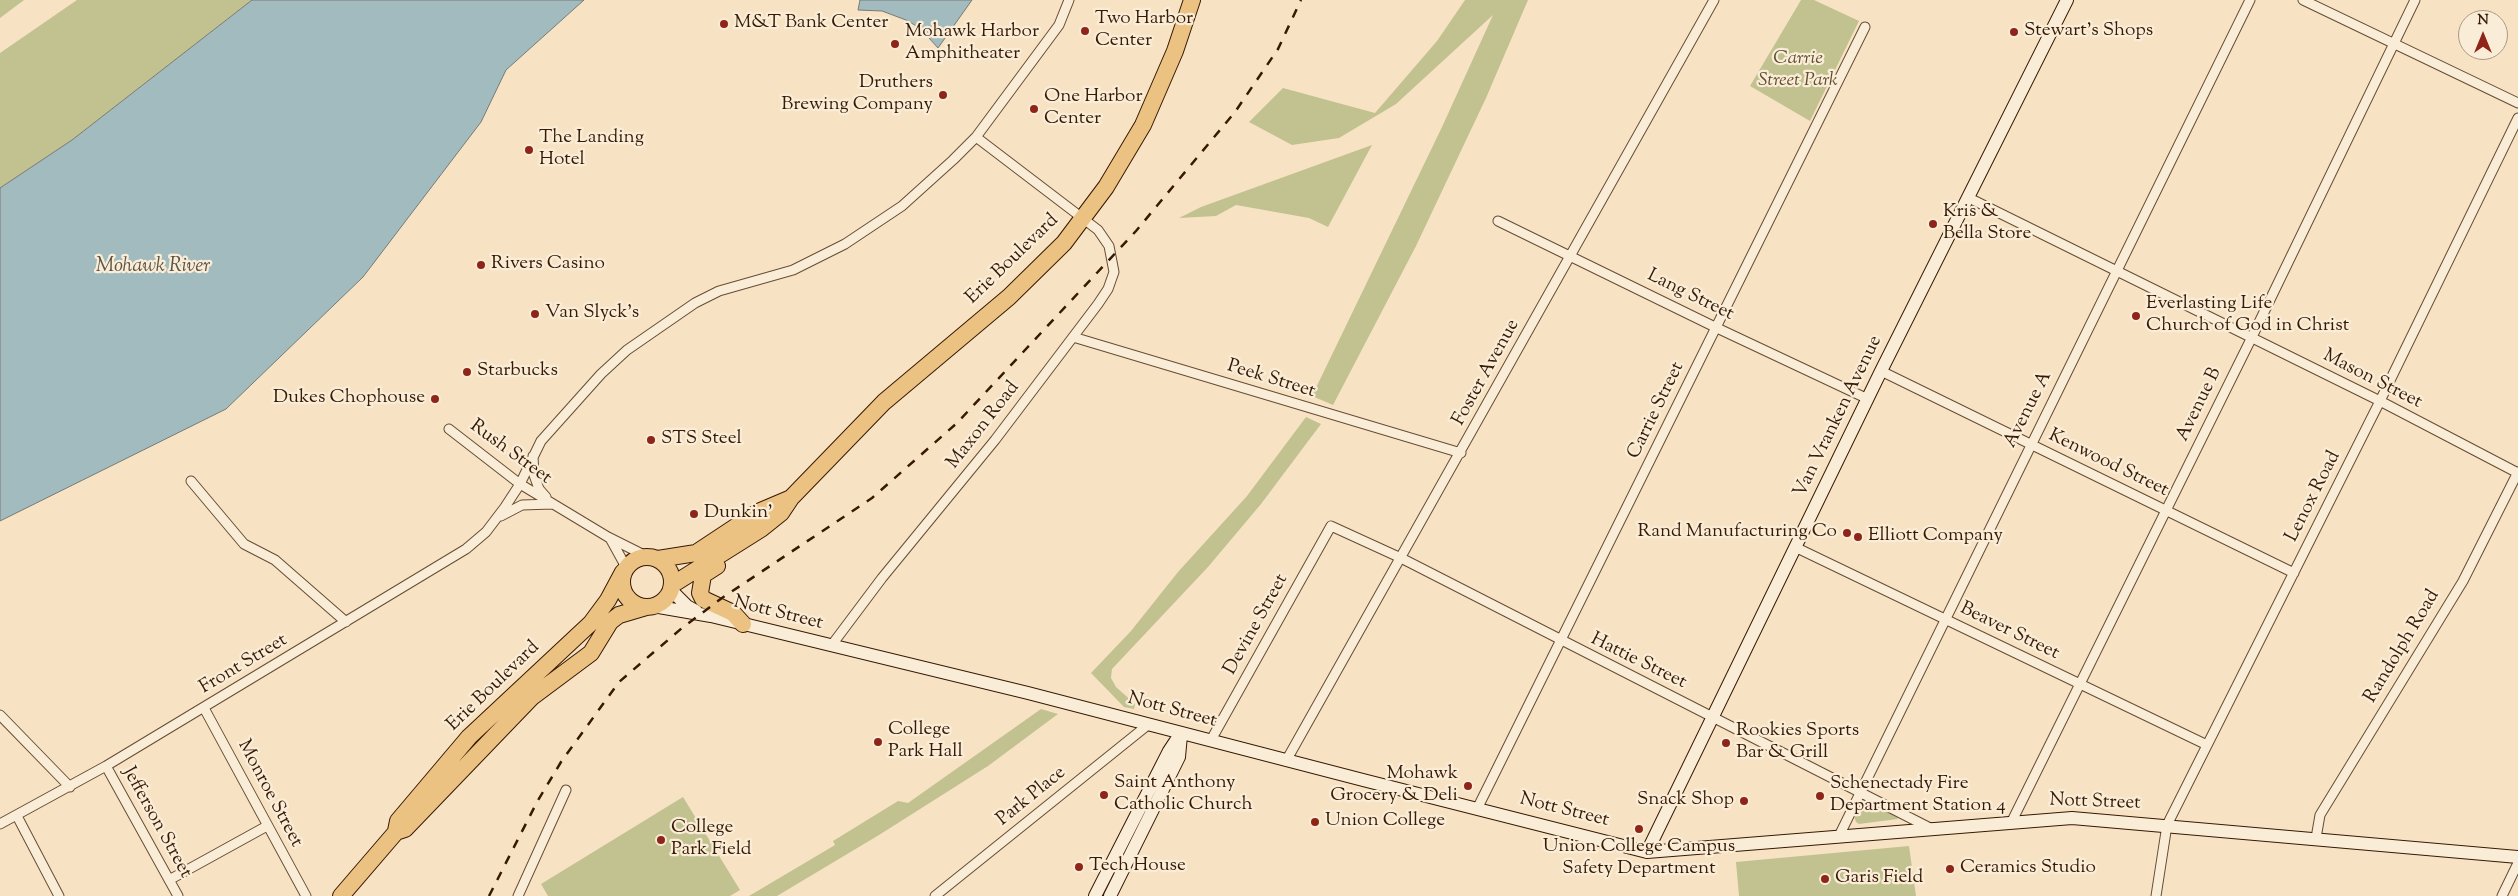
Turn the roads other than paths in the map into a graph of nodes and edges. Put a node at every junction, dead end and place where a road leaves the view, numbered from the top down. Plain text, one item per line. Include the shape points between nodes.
1 (1069, 0) edge
2 (1192, 0) edge
3 (1714, 0) edge
4 (2067, 0) edge
5 (2250, 0) edge
6 (2303, 0) edge
7 (2415, 0) edge
8 (1865, 27) dead end
9 (2392, 44) junction
10 (2518, 102) edge
11 (2518, 118) edge
12 (976, 138) junction
13 (1969, 198) junction
14 (1084, 218) junction
15 (1498, 221) dead end
16 (1570, 255) junction
17 (2116, 272) junction
18 (1717, 328) junction
19 (1073, 337) junction
20 (2252, 338) junction
21 (1881, 371) junction
22 (1868, 399) junction
23 (2380, 401) junction
24 (449, 429) dead end
25 (2030, 444) junction
26 (1461, 453) junction
27 (533, 455) junction
28 (2518, 472) edge
29 (191, 481) dead end
30 (520, 484) junction
31 (791, 498) junction
32 (553, 504) junction
33 (2167, 511) junction
34 (496, 519) junction
35 (1331, 526) joint
36 (610, 538) junction
37 (1797, 548) junction
38 (726, 550) junction
39 (652, 558) junction
40 (1401, 558) junction
41 (624, 570) junction
42 (2294, 573) junction
43 (671, 587) junction
44 (649, 607) junction
45 (711, 616) junction
46 (1944, 618) junction
47 (346, 622) junction
48 (743, 624) junction
49 (1561, 641) junction
50 (831, 646) junction
51 (2080, 684) junction
52 (204, 708) junction
53 (0, 715) edge
54 (1714, 717) junction
55 (1149, 724) junction
56 (1181, 733) junction
57 (1211, 740) junction
58 (2207, 745) junction
59 (1286, 761) junction
60 (106, 766) junction
61 (70, 787) junction
62 (566, 790) dead end
63 (1860, 791) junction
64 (1477, 809) junction
65 (17, 816) junction
66 (2011, 823) junction
67 (0, 824) edge
68 (2167, 825) junction
69 (267, 826) junction
70 (1930, 828) junction
71 (396, 832) junction
72 (1839, 836) junction
73 (2316, 838) junction
74 (1647, 852) junction
75 (2518, 856) edge
76 (2518, 863) edge
77 (168, 880) junction
78 (59, 896) edge
79 (178, 896) edge
80 (306, 896) edge
81 (341, 896) edge
82 (518, 896) edge
83 (935, 896) edge
84 (1095, 896) edge
85 (1110, 896) edge
86 (2156, 896) edge
87 (2502, 896) edge

1 - 12 street, Front Street via 1058,26
2 - 14 highway, Erie Boulevard via 1172,61 1143,124
3 - 16 street, Foster Avenue
4 - 13 main road, Van Vranken Avenue
5 - 17 street, Avenue A
6 - 9 street
7 - 9 street, Avenue B
8 - 18 street, Carrie Street
9 - 10 street
9 - 20 street, Avenue B
11 - 23 street, Lenox Road
12 - 14 street, Maxon Road
12 - 27 street, Front Street via 902,206 846,244 793,270 719,291 695,303 627,350 572,404 541,440
13 - 17 street, Mason Street
13 - 21 main road, Van Vranken Avenue
14 - 19 street, Maxon Road via 1109,246 1114,272 1108,289
14 - 31 highway, Erie Boulevard via 1064,243 1009,297 884,402
15 - 16 street, Lang Street
16 - 18 street, Lang Street
16 - 26 street, Foster Avenue
17 - 20 street, Mason Street
17 - 25 street, Avenue A
18 - 22 street, Lang Street
18 - 49 street, Carrie Street
19 - 26 street, Peek Street
19 - 50 street, Maxon Road
20 - 23 street, Mason Street
20 - 33 street, Avenue B
21 - 22 main road, Van Vranken Avenue
21 - 25 street, Kenwood Street
22 - 37 main road, Van Vranken Avenue
23 - 28 street, Mason Street
23 - 42 street, Lenox Road
24 - 30 street, Rush Street
25 - 33 street, Kenwood Street
25 - 46 street, Avenue A
26 - 40 street, Foster Avenue
27 - 30 street, Front Street
27 - 32 street, Rush Street via 539,489
28 - 73 street, Randolph Road via 2462,581 2320,815
29 - 47 street via 244,544 275,560
30 - 32 street, Rush Street
30 - 34 street, Front Street
31 - 38 highway, Erie Boulevard via 764,526
31 - 39 highway, Erie Boulevard via 758,512 696,554
32 - 34 street, Front Street via 522,505
32 - 36 street, Rush Street
33 - 42 street, Kenwood Street
33 - 51 street, Avenue B
34 - 47 street, Front Street via 466,549
35 - 40 street, Hattie Street
35 - 57 street, Devine Street
36 - 39 street, Rush Street
36 - 41 street
37 - 46 street, Beaver Street
37 - 54 main road, Van Vranken Avenue
38 - 43 highway, Erie Boulevard
38 - 48 highway via 724,561 703,576 700,593 703,599 733,613
39 - 41 highway via 632,561
39 - 43 highway via 669,570
40 - 49 street, Hattie Street
40 - 59 street, Foster Avenue
41 - 44 highway via 621,586 624,592 632,603
41 - 71 highway, Erie Boulevard via 591,623 470,737 398,821
42 - 58 street, Lenox Road
43 - 44 highway via 666,598
43 - 45 main road, Nott Street via 692,610
44 - 45 main road, Nott Street
44 - 71 highway, Erie Boulevard via 619,615 610,622 590,652 532,697 405,828
45 - 48 main road, Nott Street
46 - 51 street, Beaver Street
46 - 63 street, Avenue A
47 - 52 street, Front Street
48 - 50 main road, Nott Street
49 - 54 street, Hattie Street
49 - 64 street, Carrie Street
50 - 55 main road, Nott Street
51 - 58 street, Beaver Street
51 - 66 street, Avenue B
52 - 60 street, Front Street
52 - 69 street, Monroe Street
53 - 61 street
54 - 63 street, Hattie Street
54 - 74 main road, Van Vranken Avenue
55 - 56 main road, Nott Street
55 - 83 street, Park Place
56 - 57 main road, Nott Street
56 - 84 main road
56 - 85 main road via 1179,757
57 - 59 main road, Nott Street
58 - 68 street, Lenox Road
59 - 64 main road, Nott Street
60 - 61 street, Front Street
60 - 77 street, Jefferson Street
61 - 65 street, Front Street
62 - 82 street
63 - 70 street, Hattie Street
63 - 72 street, Avenue A
64 - 74 main road, Nott Street
65 - 67 street, Front Street
65 - 78 street
66 - 68 main road, Nott Street via 2072,818
66 - 70 main road, Nott Street
68 - 73 main road, Nott Street
68 - 86 street, Lenox Road
69 - 77 street
69 - 80 street, Monroe Street
70 - 72 main road, Nott Street
71 - 81 highway, Erie Boulevard
72 - 74 main road, Nott Street
73 - 75 main road, Nott Street
76 - 87 street
77 - 79 street, Jefferson Street

